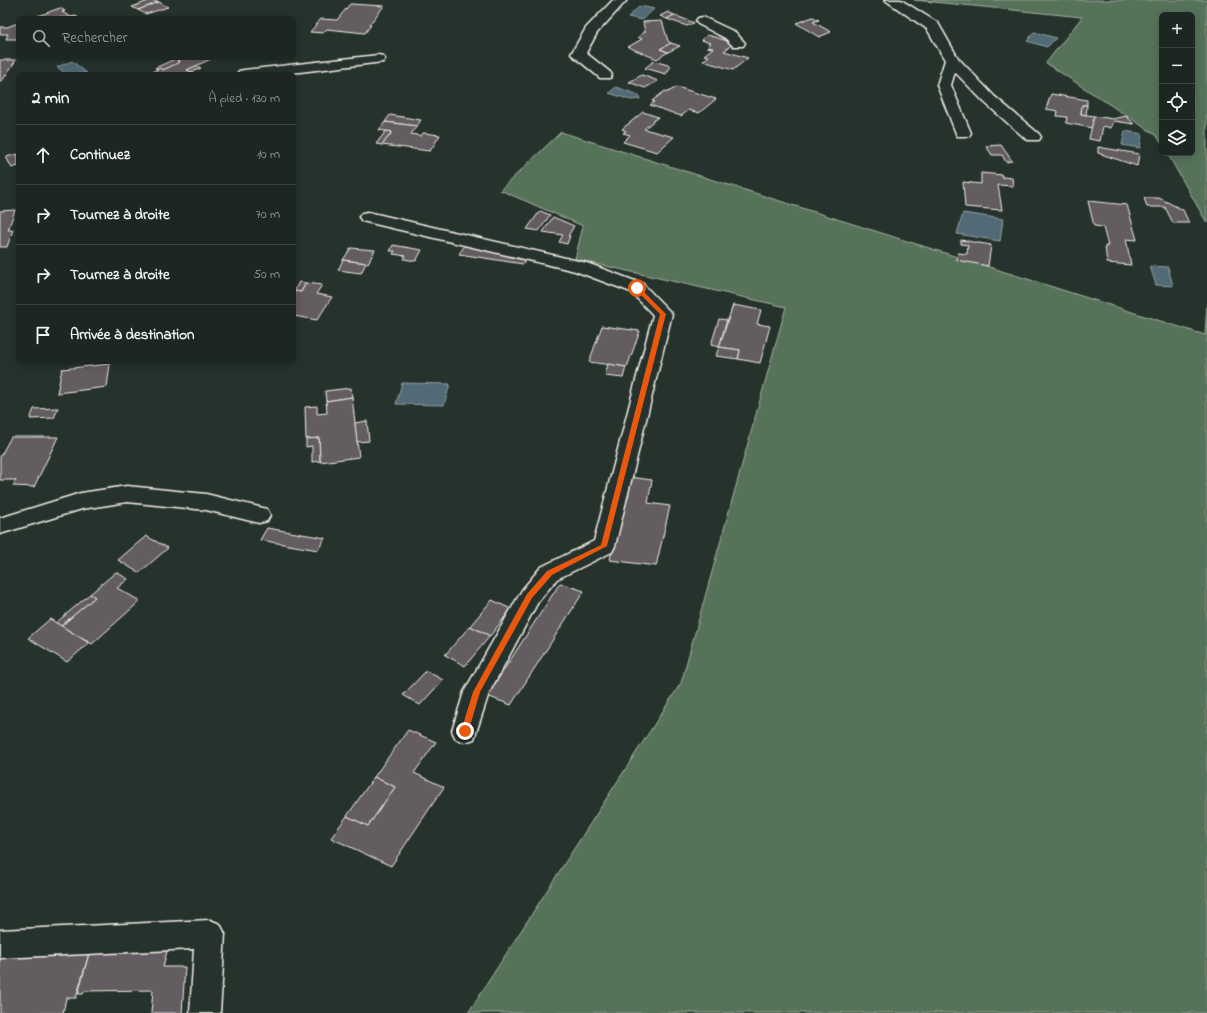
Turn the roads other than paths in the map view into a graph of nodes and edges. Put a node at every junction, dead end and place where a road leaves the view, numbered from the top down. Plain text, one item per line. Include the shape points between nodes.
1 (620, 0) edge
2 (892, 0) edge
3 (703, 21) dead end
4 (738, 43) dead end
5 (378, 59) dead end
6 (952, 60) junction
7 (262, 72) edge
8 (605, 75) dead end
9 (963, 133) dead end
10 (1033, 137) dead end
11 (368, 217) dead end
12 (259, 515) dead end
13 (0, 526) edge
14 (465, 731) dead end
15 (0, 944) edge
16 (205, 1013) edge

1 - 8 lane via 592,31 578,54
2 - 6 lane via 933,26
3 - 4 lane via 730,35
5 - 7 lane
6 - 9 lane via 944,85
6 - 10 lane via 989,99
11 - 14 lane via 581,267 637,288 663,314 604,546 549,573 530,596 477,692
12 - 13 lane via 206,502 127,494 81,502
15 - 16 lane via 210,934

